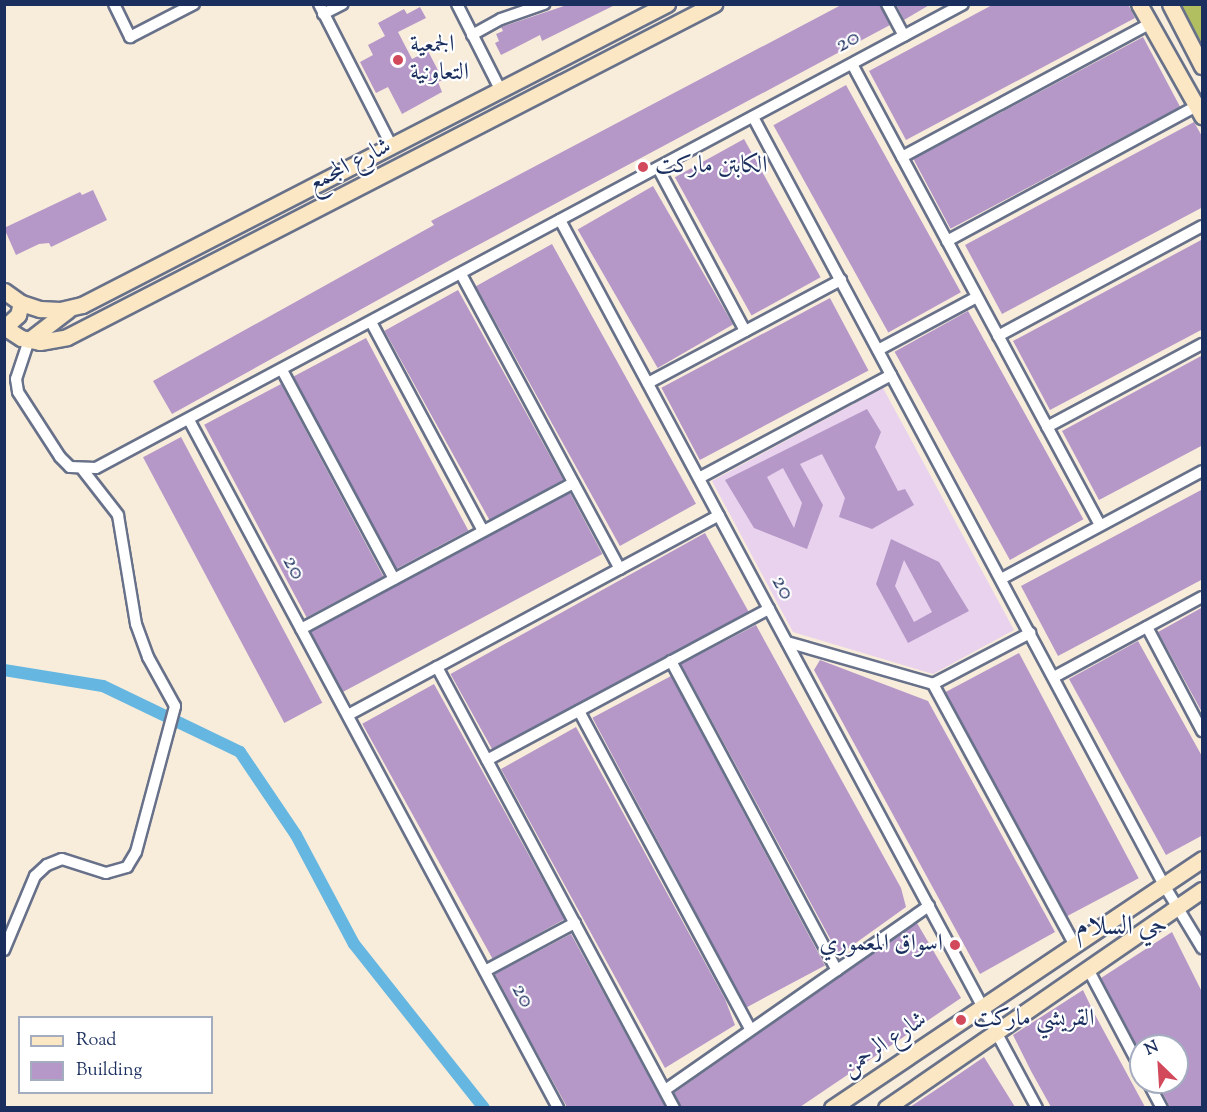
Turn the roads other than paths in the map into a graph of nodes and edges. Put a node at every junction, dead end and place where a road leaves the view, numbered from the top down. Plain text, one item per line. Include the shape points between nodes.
1 (114, 4) edge
2 (194, 4) edge
3 (343, 4) edge
4 (457, 4) edge
5 (544, 4) edge
6 (667, 4) edge
7 (714, 4) edge
8 (886, 4) edge
9 (963, 4) edge
10 (1139, 4) edge
11 (1170, 4) edge
12 (321, 9) edge
13 (1149, 24) junction
14 (472, 35) junction
15 (904, 36) junction
16 (852, 64) junction
17 (1203, 66) edge
18 (500, 89) junction
19 (1200, 111) edge
20 (753, 117) junction
21 (415, 132) junction
22 (392, 145) junction
23 (426, 152) junction
24 (902, 157) junction
25 (658, 168) junction
26 (560, 220) junction
27 (1203, 226) edge
28 (947, 241) junction
29 (461, 274) junction
30 (841, 280) junction
31 (4, 291) edge
32 (977, 297) junction
33 (21, 303) junction
34 (70, 309) junction
35 (371, 322) junction
36 (5, 327) edge
37 (746, 331) junction
38 (998, 336) junction
39 (29, 340) junction
40 (1203, 344) edge
41 (878, 350) junction
42 (282, 370) junction
43 (891, 375) junction
44 (648, 383) junction
45 (189, 420) junction
46 (1047, 427) junction
47 (83, 470) junction
48 (1203, 471) edge
49 (699, 478) junction
50 (573, 483) junction
51 (719, 516) junction
52 (1100, 525) junction
53 (483, 531) junction
54 (620, 569) junction
55 (394, 579) junction
56 (1001, 579) junction
57 (1203, 597) edge
58 (769, 609) junction
59 (1147, 627) junction
60 (301, 628) junction
61 (1030, 633) junction
62 (787, 642) junction
63 (671, 661) junction
64 (437, 667) junction
65 (1054, 677) junction
66 (933, 684) junction
67 (579, 711) junction
68 (348, 715) junction
69 (1203, 731) edge
70 (487, 760) junction
71 (1203, 859) edge
72 (1164, 885) junction
73 (1203, 890) edge
74 (929, 906) junction
75 (1180, 906) junction
76 (575, 923) junction
77 (1075, 945) junction
78 (1203, 948) edge
79 (4, 950) edge
80 (1088, 969) junction
81 (837, 970) junction
82 (485, 971) junction
83 (982, 1007) junction
84 (750, 1029) junction
85 (997, 1032) junction
86 (1129, 1046) edge
87 (665, 1090) junction
88 (558, 1107) edge
89 (674, 1107) edge
90 (832, 1107) edge
91 (886, 1107) edge
92 (1037, 1107) edge

1 - 2 street via 130,37
3 - 12 street
4 - 14 street
5 - 14 street via 501,19
6 - 18 street, شارع المجمع
7 - 23 street, شارع المجمع
8 - 15 street
9 - 15 street, 20
10 - 13 street
11 - 17 street
12 - 22 street
13 - 19 street
13 - 24 street
14 - 18 street
15 - 16 street, 20
16 - 20 street, 20
16 - 24 street
18 - 21 street, شارع المجمع
19 - 28 street
20 - 25 street, 20
20 - 30 street
21 - 22 street, شارع المجمع
21 - 23 street
22 - 34 street, شارع المجمع
23 - 39 street, شارع المجمع via 67,337 49,342
24 - 28 street
25 - 26 street, 20
25 - 37 street
26 - 29 street, 20
26 - 44 street, 20
27 - 38 street
28 - 32 street
29 - 35 street, 20
29 - 50 street
30 - 37 street
30 - 41 street
31 - 33 street, شارع المجمع
32 - 38 street
32 - 41 street
33 - 34 street, شارع المجمع via 50,310
33 - 36 street via 18,315
34 - 39 street
35 - 42 street, 20
35 - 53 street
36 - 39 street, شارع المجمع
37 - 44 street
38 - 46 street
39 - 47 street via 16,379 18,392 60,457 70,467
40 - 46 street
41 - 43 street
42 - 45 street, 20
42 - 55 street
43 - 49 street
43 - 56 street
44 - 49 street, 20
45 - 47 street via 96,468
45 - 60 street, 20
46 - 52 street
47 - 79 street via 118,515 135,624 175,706 136,852 127,867 106,873 62,860 47,865 35,876
48 - 52 street
49 - 51 street, 20
50 - 53 street
50 - 54 street
51 - 54 street
51 - 58 street, 20
52 - 56 street
53 - 55 street
54 - 64 street
55 - 60 street
56 - 61 street
57 - 59 street
58 - 62 street, 20
58 - 63 street
59 - 65 street
59 - 69 street
60 - 68 street, 20
61 - 65 street
61 - 66 street
62 - 66 street
62 - 74 street, 20
63 - 67 street
63 - 81 street
64 - 68 street
64 - 70 street
65 - 72 street
66 - 77 street
67 - 70 street
67 - 84 street
68 - 82 street, 20
70 - 76 street
71 - 72 street, شارع الرحمن
72 - 75 street
72 - 77 street, شارع الرحمن
73 - 75 street
74 - 81 street
74 - 83 street, 20
75 - 78 street
75 - 80 street
76 - 82 street
76 - 87 street
77 - 83 street, شارع الرحمن
80 - 85 street
80 - 86 street
81 - 84 street
82 - 88 street, 20
83 - 85 street, 20
83 - 90 street, شارع الرحمن
84 - 87 street
85 - 91 street
85 - 92 street
87 - 89 street

